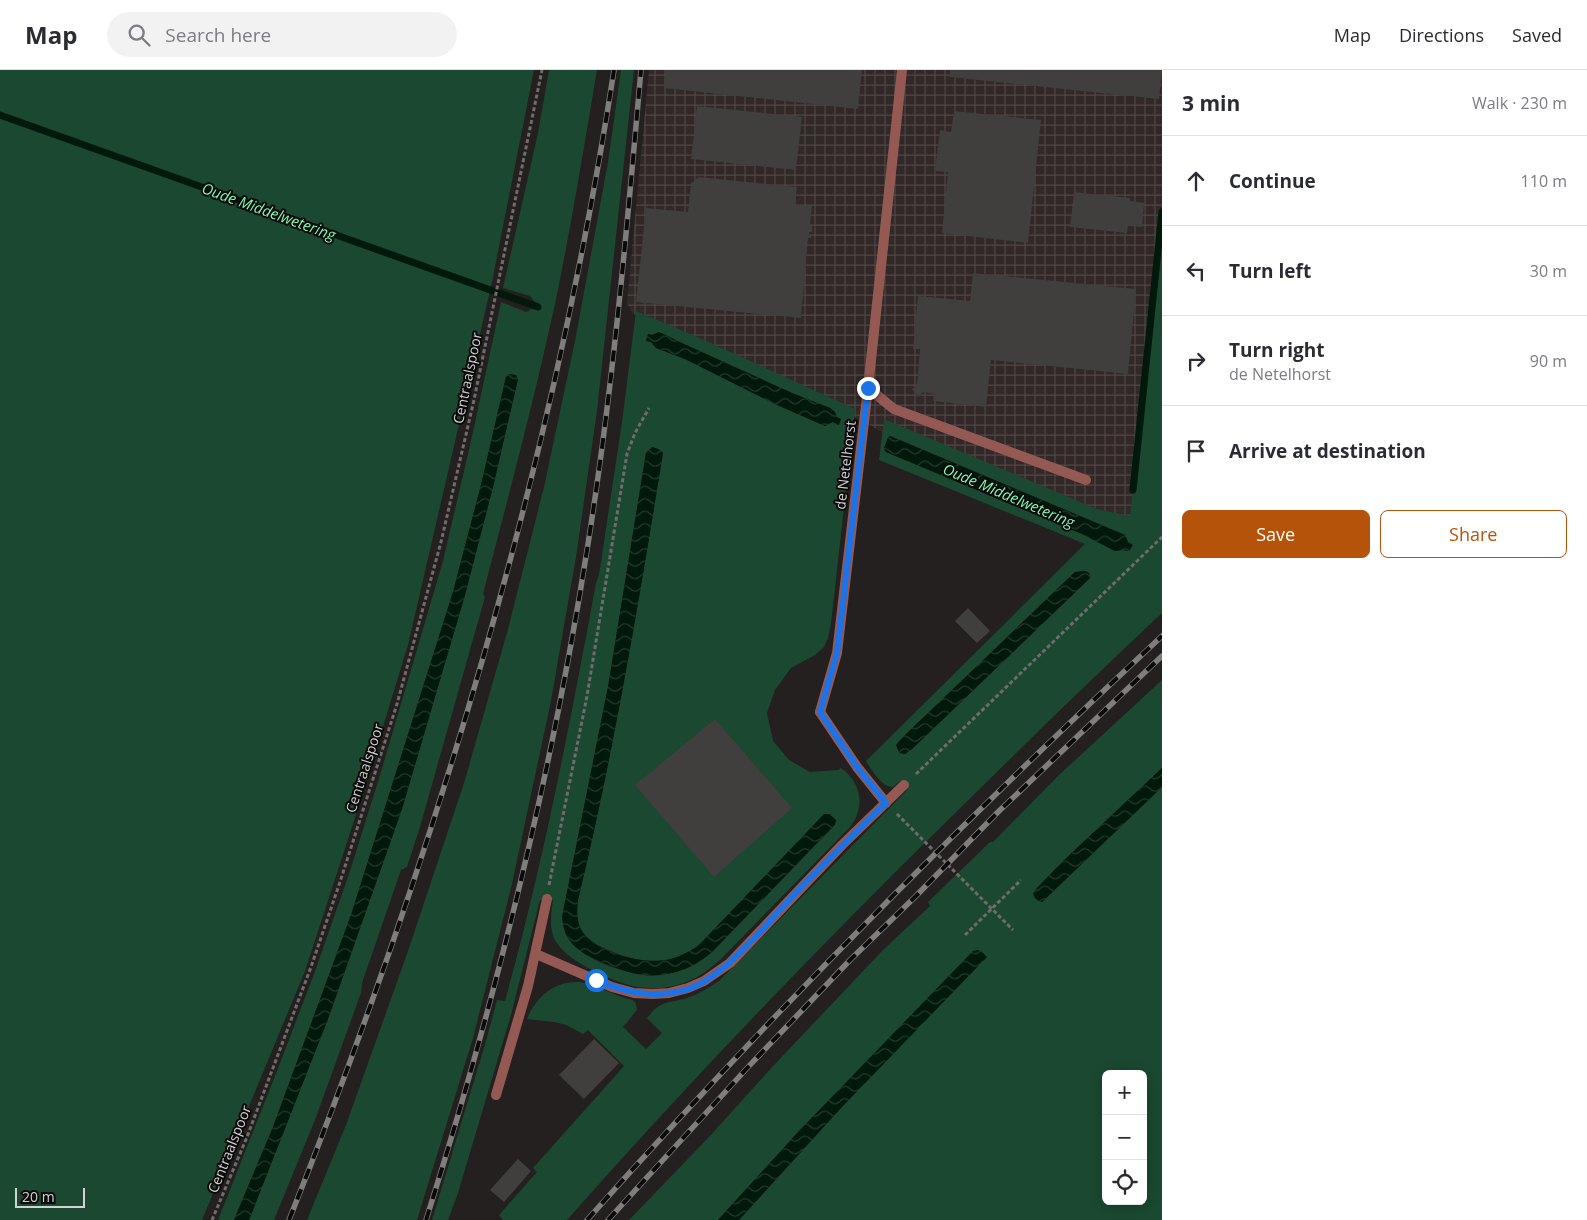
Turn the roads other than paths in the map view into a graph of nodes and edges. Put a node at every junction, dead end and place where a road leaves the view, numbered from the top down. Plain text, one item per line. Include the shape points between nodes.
1 (902, 70) edge
2 (868, 388) junction
3 (1086, 480) dead end
4 (904, 785) road end
5 (886, 803) junction
6 (547, 899) road end
7 (536, 954) junction
8 (496, 1096) dead end

1 - 2 street, de Netelhorst
2 - 3 street via 894,409
2 - 5 street, de Netelhorst via 837,653 820,712
4 - 5 street
5 - 7 street via 730,963 688,988 669,993 634,993 612,987
6 - 7 street
7 - 8 street

